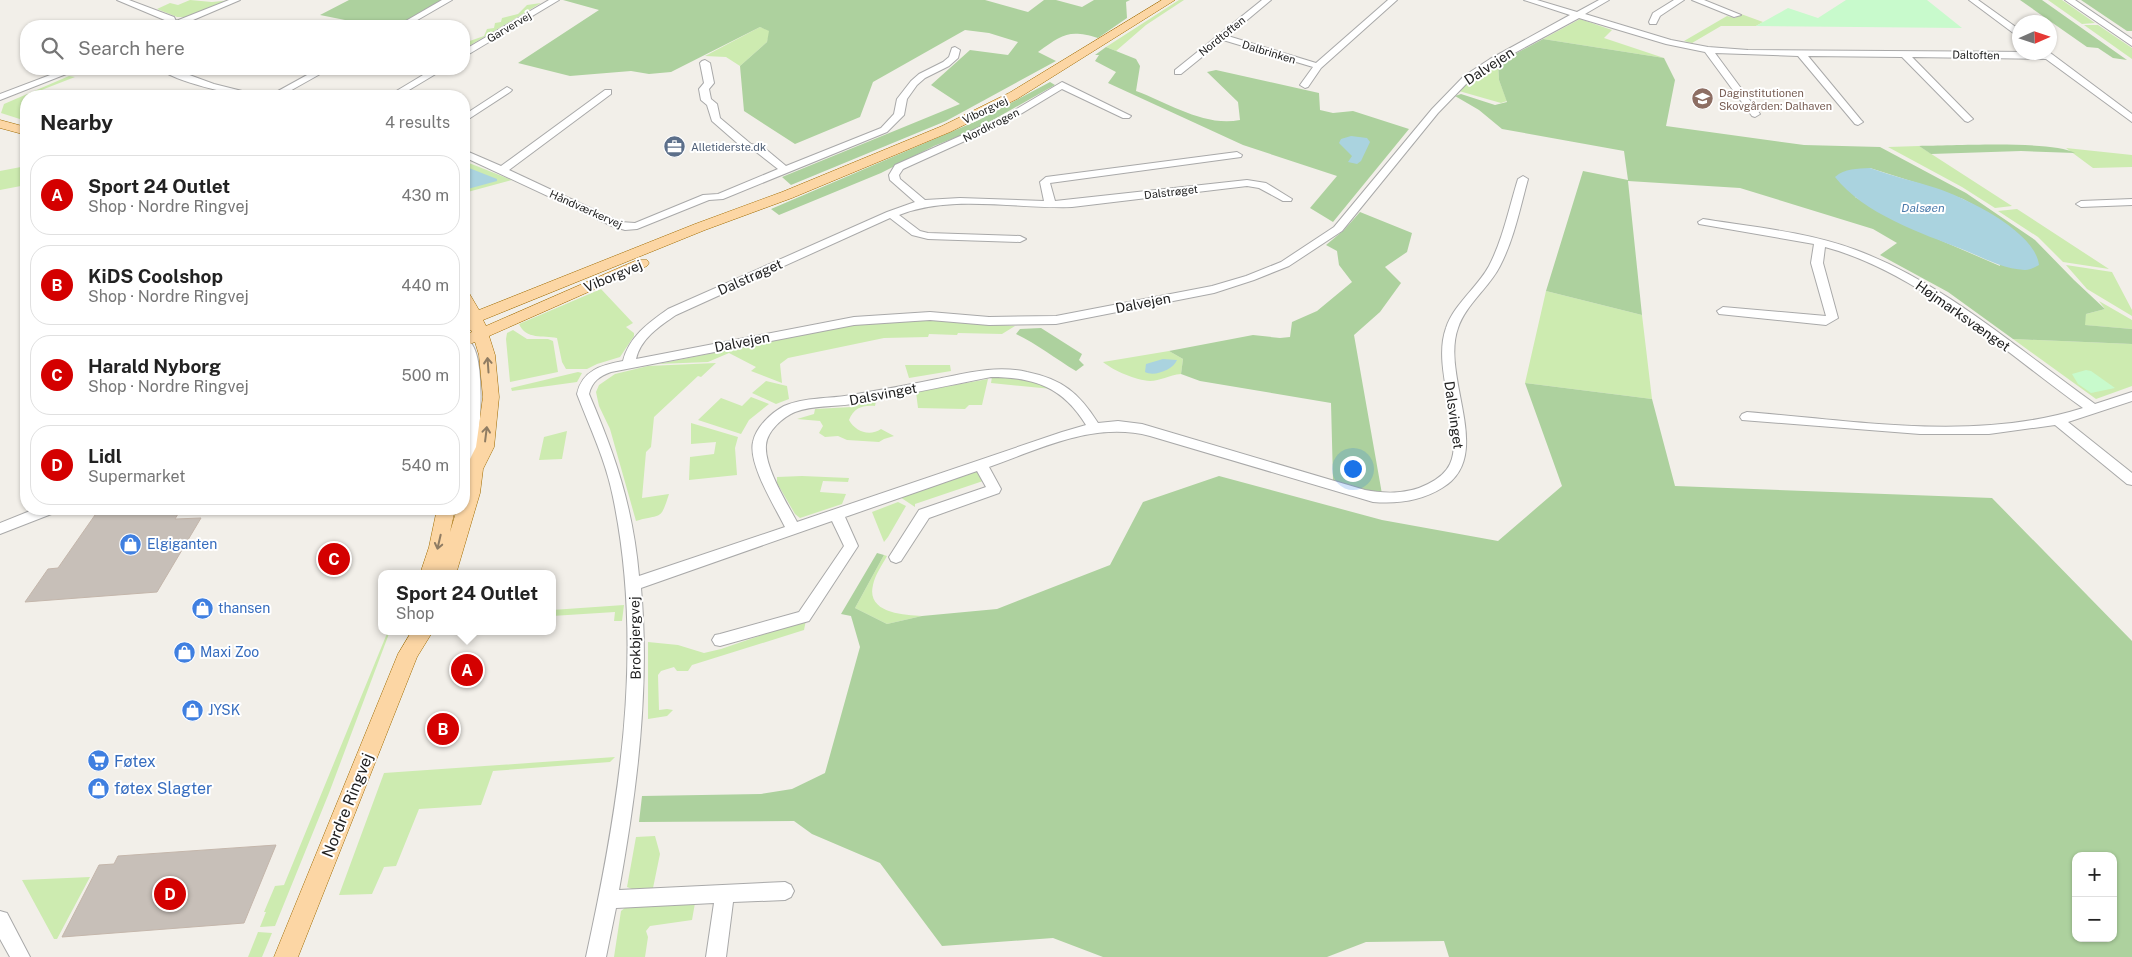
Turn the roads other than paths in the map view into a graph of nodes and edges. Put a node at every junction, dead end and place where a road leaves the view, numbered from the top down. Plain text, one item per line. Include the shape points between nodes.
1 (121, 0) edge
2 (236, 0) edge
3 (448, 0) edge
4 (555, 0) edge
5 (1170, 0) edge
6 (1267, 0) edge
7 (1393, 0) edge
8 (1528, 0) edge
9 (1605, 0) edge
10 (1680, 0) edge
11 (1696, 0) edge
12 (1973, 0) edge
13 (2069, 0) edge
14 (1578, 15) junction
15 (1737, 15) dead end
16 (171, 20) edge
17 (186, 20) edge
18 (412, 20) edge
19 (1653, 22) dead end
20 (2012, 29) edge
21 (1221, 36) junction
22 (2132, 43) edge
23 (470, 50) edge
24 (955, 50) dead end
25 (1708, 50) junction
26 (1800, 53) junction
27 (1904, 54) junction
28 (2012, 54) edge
29 (2053, 60) edge
30 (705, 63) dead end
31 (1318, 66) junction
32 (1178, 72) dead end
33 (59, 75) edge
34 (181, 75) edge
35 (313, 75) edge
36 (429, 75) edge
37 (52, 78) junction
38 (1305, 85) dead end
39 (27, 90) edge
40 (227, 90) edge
41 (285, 90) edge
42 (402, 90) edge
43 (507, 90) dead end
44 (608, 92) dead end
45 (20, 93) edge
46 (0, 97) edge
47 (0, 103) edge
48 (1755, 114) dead end
49 (470, 115) edge
50 (1126, 116) dead end
51 (1968, 119) dead end
52 (2132, 119) edge
53 (1858, 122) dead end
54 (0, 124) edge
55 (20, 129) edge
56 (1237, 155) dead end
57 (470, 156) edge
58 (786, 170) junction
59 (501, 171) junction
60 (1522, 179) dead end
61 (787, 195) junction
62 (1287, 199) dead end
63 (2132, 202) edge
64 (923, 203) junction
65 (2081, 204) dead end
66 (1050, 206) junction
67 (891, 214) junction
68 (1702, 222) dead end
69 (1020, 239) dead end
70 (1820, 242) junction
71 (1723, 311) dead end
72 (470, 330) edge
73 (470, 330) edge
74 (470, 334) edge
75 (629, 364) junction
76 (586, 383) joint
77 (2132, 396) edge
78 (2094, 410) junction
79 (1747, 417) dead end
80 (2058, 420) junction
81 (1094, 428) junction
82 (981, 465) junction
83 (2132, 480) edge
84 (470, 496) edge
85 (836, 514) junction
86 (35, 515) edge
87 (445, 515) edge
88 (464, 515) edge
89 (793, 529) junction
90 (0, 530) edge
91 (896, 557) dead end
92 (430, 570) edge
93 (448, 570) edge
94 (634, 584) junction
95 (410, 635) edge
96 (420, 635) edge
97 (720, 640) dead end
98 (408, 654) junction
99 (785, 891) dead end
100 (725, 894) junction
101 (609, 899) junction
102 (0, 920) edge
103 (20, 957) edge
104 (286, 957) edge
105 (596, 957) edge
106 (716, 957) edge

1 - 16 street
2 - 17 street
3 - 18 street
4 - 23 street, Garvervej
5 - 61 main road, Viborgvej via 1046,77 980,113
6 - 21 street, Nordtoften
7 - 31 street, Dalbrinken
8 - 14 street, Daltoften
9 - 14 street, Dalvejen
10 - 19 street via 1656,15
11 - 15 street
12 - 20 street
13 - 22 street
14 - 25 street, Daltoften via 1646,36
14 - 75 street, Dalvejen via 1466,78 1338,229 1285,264 1250,278 1214,289 1056,320 989,321 930,316 854,321
21 - 31 street, Dalbrinken
21 - 32 street, Nordtoften
24 - 58 street, Håndværkervej via 953,58 946,64 914,82 902,99 899,115 884,130
25 - 26 street, Daltoften
25 - 48 street
26 - 27 street, Daltoften
26 - 53 street
27 - 28 street, Daltoften
27 - 51 street
29 - 52 street, Daltoften
30 - 58 street via 709,83 704,89 715,119 748,147 758,148
31 - 38 street, Dalbrinken
33 - 37 street
34 - 40 street
35 - 41 street
36 - 42 street
37 - 39 street
37 - 46 street
43 - 49 street
44 - 59 street
45 - 47 street
50 - 64 street, Nordkrogen via 1062,85 1006,119 899,166 895,180
54 - 55 main road
56 - 66 street, Dalstrøget via 1050,179 1045,182
57 - 59 street, Håndværkervej
58 - 59 street, Håndværkervej via 631,227 616,224
60 - 81 street, Dalsvinget via 1496,264 1451,329 1447,354 1460,454 1451,473 1427,491 1374,497 1150,432 1110,425
61 - 72 main road, Viborgvej via 682,235 656,250
61 - 73 main road, Viborgvej via 707,235
62 - 66 street, Dalstrøget via 1262,185 1247,183
63 - 65 street
64 - 66 street, Dalstrøget via 945,201
64 - 67 street, Dalstrøget
67 - 69 street via 916,233 928,236
67 - 75 street, Dalstrøget via 672,312 650,327 633,350
68 - 70 street, Højmarksvænget
70 - 71 street via 1817,263 1832,318 1826,321
70 - 78 street, Højmarksvænget via 1912,280
84 -> 74 main road via 474,469 485,447 491,397 487,355
75 - 76 street, Dalvejen via 601,371
76 - 94 street, Brokbjergvej via 583,394 606,448 620,496
77 - 78 street
78 - 80 street
79 - 80 street via 1928,430 2004,428
80 - 83 street
81 - 82 street, Dalsvinget
81 - 89 street, Dalsvinget via 1078,404 1065,392 1035,377 1005,373 990,373 787,410 768,427 759,446 765,469
82 - 85 street, Dalsvinget
82 - 91 street via 994,488 924,514
85 - 89 street, Dalsvinget
85 - 97 street via 851,546 804,617
86 - 90 street
87 -> 92 main road
93 -> 88 main road
89 - 94 street, Dalsvinget
94 - 101 street, Brokbjergvej via 637,630 633,731 623,822
95 - 98 main road, Nordre Ringvej
96 - 98 main road, Nordre Ringvej
98 - 104 main road, Nordre Ringvej
99 - 100 street
100 - 101 street
100 - 106 street
101 - 105 street, Brokbjergvej
102 - 103 street

